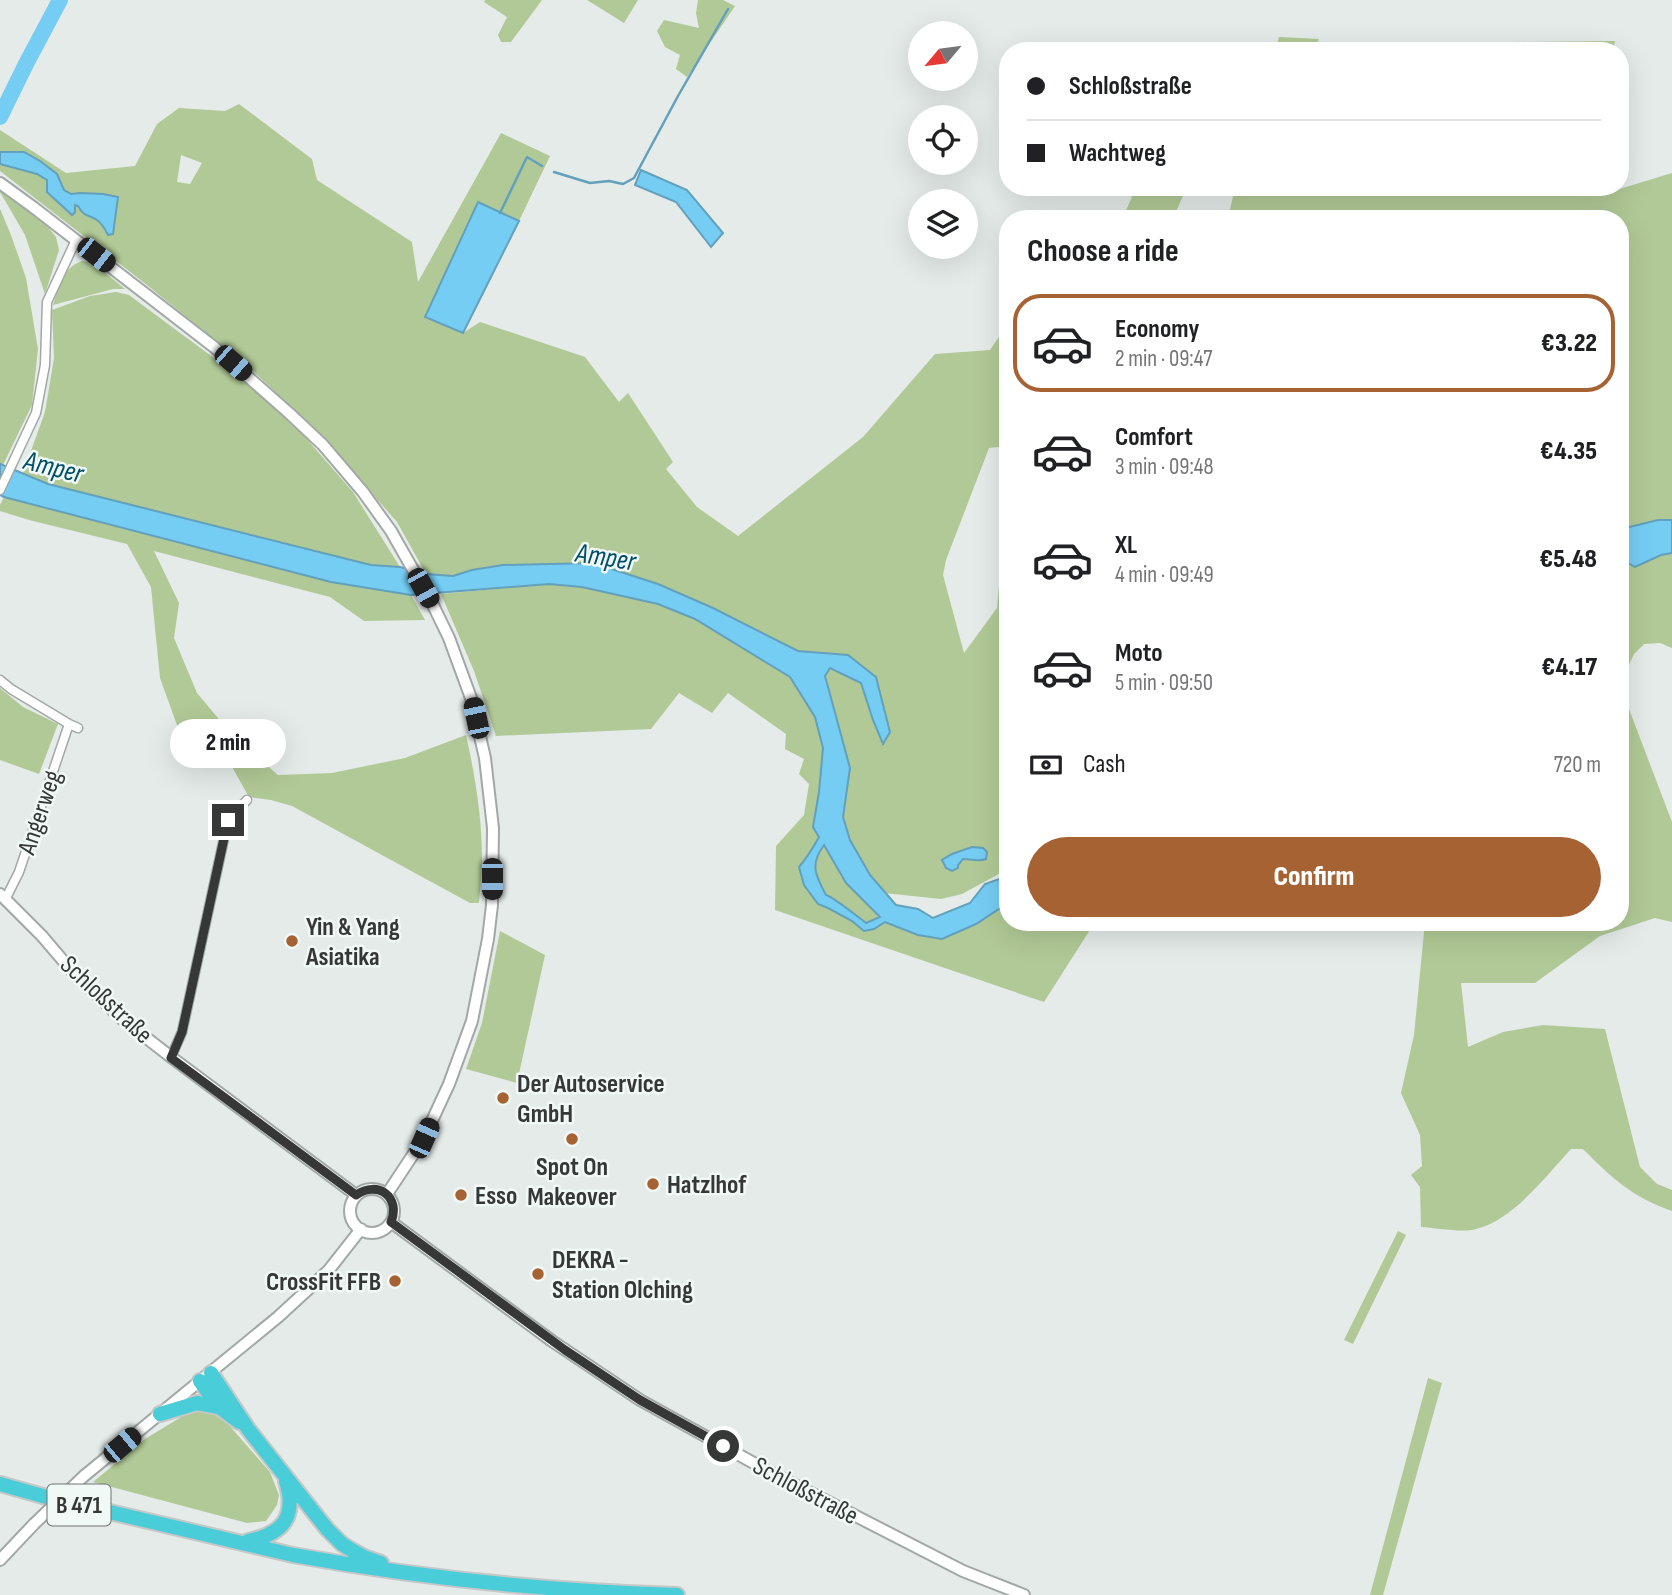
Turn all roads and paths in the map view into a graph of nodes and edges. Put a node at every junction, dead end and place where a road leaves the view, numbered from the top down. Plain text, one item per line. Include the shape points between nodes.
1 (0, 183) edge
2 (76, 240) junction
3 (0, 490) edge
4 (0, 680) edge
5 (247, 800) dead end
6 (3, 896) edge
7 (171, 1058) junction
8 (387, 1194) junction
9 (356, 1195) junction
10 (391, 1222) junction
11 (360, 1229) junction
12 (206, 1377) junction
13 (219, 1407) junction
14 (160, 1414) junction
15 (248, 1429) junction
16 (284, 1476) junction
17 (0, 1484) edge
18 (243, 1543) junction
19 (0, 1560) edge
20 (393, 1572) junction
21 (677, 1595) edge
22 (1024, 1595) edge

1 - 2 main road
2 - 3 street via 47,302 45,365 36,413
2 - 8 main road via 214,347 323,445 363,492 405,554 449,638 471,698 485,758 493,828 488,939 472,1021 449,1084 424,1138
4 - 6 street, Angerweg via 73,726 19,872
5 - 7 street via 228,820 182,1032
6 - 7 main road, Schloßstraße via 74,973
7 - 9 main road, Schloßstraße
8 - 9 main road via 368,1189
8 - 10 main road via 394,1208
9 - 11 main road via 350,1213
10 - 11 main road via 374,1233
10 - 22 main road, Schloßstraße via 640,1400 963,1571
11 - 12 main road via 328,1271
12 - 13 highway
12 - 14 main road
12 - 15 highway
13 - 14 highway via 197,1403
13 - 15 highway
14 - 19 main road, bridge via 84,1476
15 - 16 highway
16 - 18 highway via 290,1501 282,1524 264,1538
16 - 20 highway via 342,1544 384,1563
17 - 18 highway, B 471
18 - 20 highway, B 471
20 - 21 highway, B 471 via 557,1590

